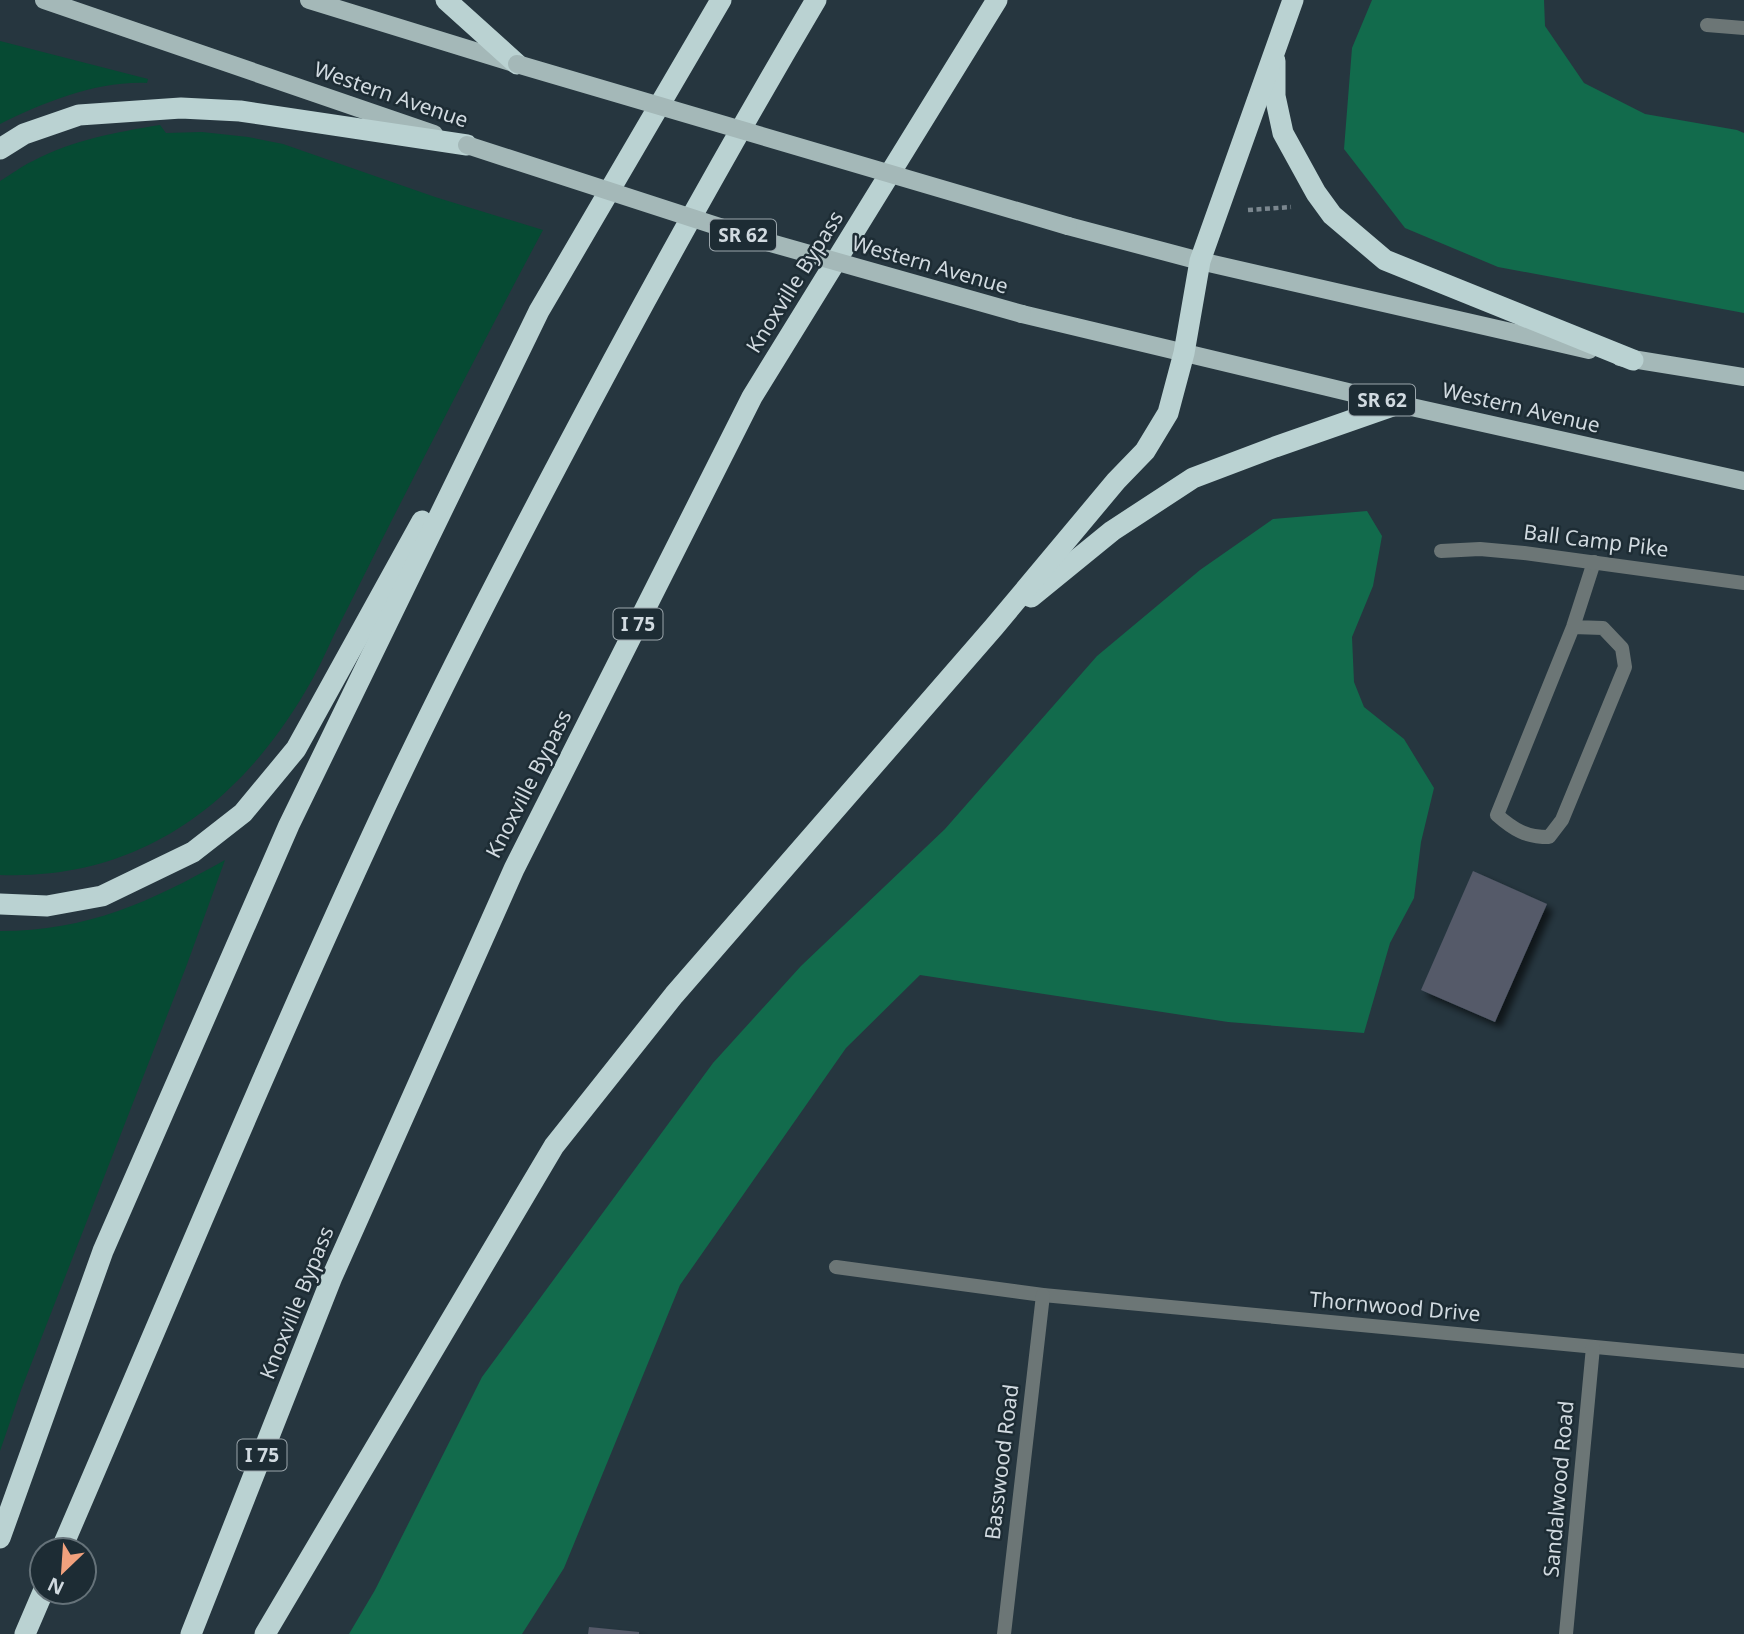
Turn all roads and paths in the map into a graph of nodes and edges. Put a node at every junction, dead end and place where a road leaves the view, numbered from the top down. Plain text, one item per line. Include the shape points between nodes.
1 (44, 0) edge
2 (310, 0) edge
3 (446, 0) edge
4 (721, 0) edge
5 (816, 0) edge
6 (998, 0) edge
7 (1293, 0) edge
8 (1707, 25) dead end
9 (1744, 28) edge
10 (1275, 47) junction
11 (517, 64) junction
12 (467, 145) junction
13 (0, 149) edge
14 (1296, 206) dead end
15 (1246, 210) dead end
16 (1200, 261) junction
17 (539, 311) junction
18 (1184, 353) junction
19 (1633, 360) junction
20 (1744, 377) edge
21 (1398, 404) junction
22 (1744, 481) edge
23 (1441, 551) dead end
24 (1594, 562) junction
25 (1744, 583) edge
26 (994, 627) junction
27 (1573, 627) junction
28 (0, 905) edge
29 (836, 1267) dead end
30 (1042, 1295) junction
31 (1593, 1347) junction
32 (1744, 1361) edge
33 (67, 1536) edge
34 (0, 1538) edge
35 (37, 1606) edge
36 (24, 1634) edge
37 (191, 1634) edge
38 (265, 1634) edge
39 (1004, 1634) edge
40 (1566, 1634) edge

1 - 12 main road, Western Avenue / SR 62
2 - 11 main road
3 - 11 highway
4 - 17 highway
5 - 33 highway via 654,283 493,587 376,826 235,1141
6 - 37 highway, Knoxville Bypass / I 75 via 752,397 513,869 332,1277
7 - 10 highway
8 - 9 street
10 - 16 highway
10 - 19 highway via 1275,96 1283,133 1332,215 1385,260
11 - 16 main road, bridge
12 - 13 highway via 240,111 181,108 79,115 24,134
12 - 18 main road, Western Avenue / SR 62, bridge via 760,240 1022,314
14 - 15 path
16 - 18 highway
16 - 19 main road
17 - 28 highway via 296,749 243,813 193,852 102,896 47,906
17 - 34 highway via 267,875 103,1251
18 - 21 main road, Western Avenue / SR 62
18 - 26 highway via 1168,413 1145,451
19 - 20 main road
21 - 22 main road, Western Avenue / SR 62
21 - 26 highway via 1193,478 1112,531
23 - 24 street, Ball Camp Pike via 1480,548
24 - 25 street, Ball Camp Pike
24 - 27 street
26 - 38 highway via 674,995 554,1146
27 - 27 street via 1497,815 1531,837 1549,837 1562,820 1625,667 1622,648 1603,628
29 - 30 street, Thornwood Drive
30 - 31 street, Thornwood Drive
30 - 39 street, Basswood Road
31 - 32 street, Thornwood Drive
31 - 40 street, Sandalwood Road
35 - 36 highway

